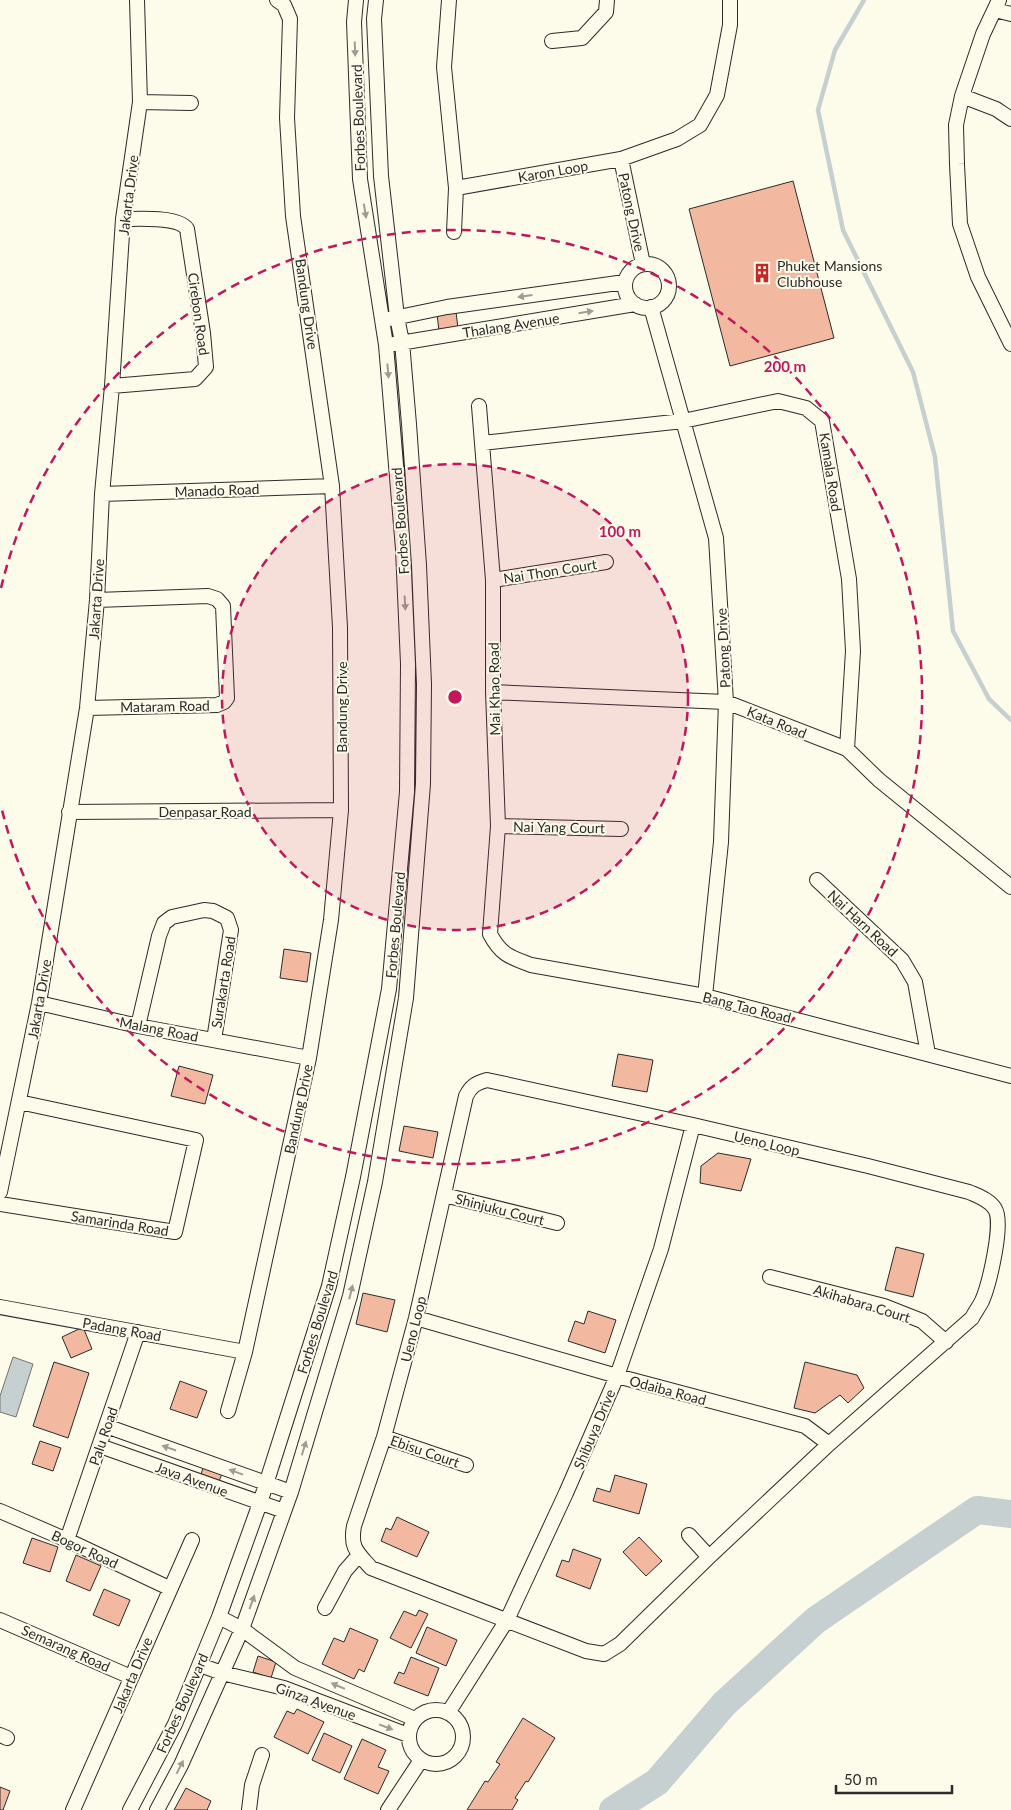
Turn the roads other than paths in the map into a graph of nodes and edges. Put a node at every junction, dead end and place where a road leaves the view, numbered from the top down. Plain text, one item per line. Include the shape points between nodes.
1 (138, 0) edge
2 (277, 0) edge
3 (356, 0) edge
4 (376, 0) edge
5 (449, 0) edge
6 (607, 0) edge
7 (730, 0) edge
8 (997, 5) edge
9 (1011, 14) edge
10 (552, 41) dead end
11 (962, 96) junction
12 (140, 102) junction
13 (191, 103) dead end
14 (1011, 119) edge
15 (621, 159) junction
16 (456, 188) junction
17 (123, 219) junction
18 (454, 232) dead end
19 (643, 264) junction
20 (625, 282) junction
21 (635, 304) junction
22 (651, 308) junction
23 (397, 317) junction
24 (382, 321) junction
25 (402, 342) junction
26 (1011, 344) edge
27 (386, 346) junction
28 (112, 386) junction
29 (479, 406) dead end
30 (683, 421) junction
31 (482, 443) junction
32 (332, 486) junction
33 (102, 494) junction
34 (606, 562) dead end
35 (493, 580) junction
36 (97, 600) junction
37 (493, 692) junction
38 (726, 702) junction
39 (87, 708) junction
40 (847, 750) junction
41 (341, 810) junction
42 (69, 812) junction
43 (498, 826) junction
44 (621, 829) dead end
45 (816, 880) dead end
46 (1011, 887) edge
47 (490, 934) joint
48 (705, 996) junction
49 (39, 1003) junction
50 (138, 1026) junction
51 (214, 1040) junction
52 (928, 1054) junction
53 (309, 1058) junction
54 (1011, 1076) edge
55 (19, 1102) junction
56 (693, 1125) junction
57 (0, 1192) edge
58 (444, 1196) junction
59 (0, 1204) edge
60 (557, 1224) dead end
61 (770, 1277) dead end
62 (0, 1307) edge
63 (416, 1318) junction
64 (138, 1332) junction
65 (946, 1342) junction
66 (245, 1352) junction
67 (617, 1376) junction
68 (228, 1411) dead end
69 (106, 1426) junction
70 (384, 1437) junction
71 (829, 1444) junction
72 (100, 1446) junction
73 (466, 1464) dead end
74 (266, 1483) junction
75 (291, 1492) junction
76 (260, 1503) junction
77 (0, 1511) edge
78 (284, 1511) junction
79 (689, 1535) dead end
80 (67, 1540) junction
81 (192, 1540) dead end
82 (359, 1555) junction
83 (709, 1557) junction
84 (169, 1588) junction
85 (325, 1608) dead end
86 (219, 1617) junction
87 (0, 1620) edge
88 (507, 1620) junction
89 (242, 1629) junction
90 (200, 1664) junction
91 (295, 1668) junction
92 (222, 1673) junction
93 (131, 1677) junction
94 (284, 1688) junction
95 (448, 1713) junction
96 (415, 1719) junction
97 (408, 1735) junction
98 (262, 1755) dead end
99 (421, 1760) junction
100 (73, 1810) edge
101 (130, 1810) edge
102 (157, 1810) edge
103 (248, 1810) edge
104 (388, 1810) edge

1 - 12 street, Jakarta Drive
2 - 32 street, Bandung Drive via 284,5 290,19 287,118 294,216
3 -> 24 street, Forbes Boulevard via 360,178
4 - 23 street, Forbes Boulevard via 374,19 381,176
5 - 16 street via 444,66
6 - 10 street via 606,12 582,38
7 - 15 street, Karon Loop via 730,25 717,95 700,125 677,139
8 - 9 street
8 - 11 street via 982,34
11 - 14 street via 996,109
11 - 26 street via 956,125 960,224 978,277
12 - 13 street
12 - 17 street, Jakarta Drive
15 - 16 street, Karon Loop
15 - 19 street, Patong Drive
16 - 18 street
17 - 28 street, Jakarta Drive
17 - 28 street, Cirebon Road via 172,222 187,229 206,367 195,379
19 - 20 street via 632,270
19 - 22 street via 663,270 669,282 667,296
20 - 21 street via 627,294
20 -> 23 street, Thalang Avenue
21 - 22 street
25 -> 21 street, Thalang Avenue
22 - 30 street, Patong Drive
23 - 24 street, Thalang Avenue
23 - 25 street, Forbes Boulevard
24 - 27 street, Forbes Boulevard
25 - 27 street, Thalang Avenue
75 -> 25 street, Forbes Boulevard via 350,1296 375,1182 406,998 423,784 424,684 419,566
27 -> 74 street, Forbes Boulevard via 403,549 408,664 407,792 389,989 329,1286
28 - 33 street, Jakarta Drive
29 - 31 street, Mai Khao Road
30 - 31 street, Kamala Road
30 - 38 street, Patong Drive via 716,538
30 - 40 street, Kamala Road via 778,401 806,408 822,421 848,578 853,651
31 - 35 street, Mai Khao Road
32 - 33 street, Manado Road
32 - 41 street, Bandung Drive via 340,627
33 - 36 street, Jakarta Drive
34 - 35 street, Nai Thon Court
35 - 37 street, Mai Khao Road
36 - 39 street, Jakarta Drive
36 - 39 street, Mataram Road via 208,596 217,599 223,606 227,698 217,704
37 - 38 street, Kata Road
37 - 43 street, Mai Khao Road
38 - 40 street, Kata Road
38 - 48 street, Patong Drive via 720,842
39 - 42 street, Jakarta Drive
40 - 46 street, Kata Road via 879,780
41 - 42 street, Denpasar Road
41 - 53 street, Bandung Drive via 331,920
42 - 49 street, Jakarta Drive
43 - 44 street, Nai Yang Court
43 - 47 street, Mai Khao Road
45 - 52 street, Nai Harn Road via 902,960 915,982
47 - 48 street, Bang Tao Road via 498,948 511,958 531,965
48 - 52 street, Bang Tao Road
49 - 50 street, Malang Road
49 - 55 street, Jakarta Drive
50 - 51 street, Malang Road
50 - 51 street, Surakarta Road via 164,923 172,917 213,911 227,918 231,930
51 - 53 street, Malang Road
52 - 54 street, Bang Tao Road
53 - 66 street, Bandung Drive
55 - 57 street, Jakarta Drive
55 - 59 street, Samarinda Road via 196,1140 175,1232
56 - 58 street, Ueno Loop via 487,1080 476,1083 466,1096
56 - 65 street, Ueno Loop via 969,1192 990,1203 996,1209 998,1223 988,1282 972,1318
56 - 67 street, Shibuya Drive via 661,1248
58 - 60 street, Shinjuku Court
58 - 63 street, Ueno Loop
61 - 65 street, Akihabara Court via 884,1306 922,1321
62 - 64 street, Padang Road
63 - 67 street, Odaiba Road
63 - 70 street, Ueno Loop
64 - 66 street, Padang Road
64 - 69 street, Palu Road
65 - 71 street, Ueno Loop
66 - 68 street, Bandung Drive
67 - 71 street, Odaiba Road via 805,1426
67 - 88 street, Shibuya Drive
69 - 72 street, Palu Road
74 -> 69 street, Java Avenue
70 - 73 street, Ebisu Court
70 - 82 street, Ueno Loop via 354,1526 351,1542
71 - 83 street, Ueno Loop
72 - 76 street, Java Avenue
72 - 80 street, Palu Road
74 - 75 street, Java Avenue
74 - 76 street, Forbes Boulevard
75 - 78 street, Forbes Boulevard
76 - 78 street, Java Avenue
76 - 86 street, Forbes Boulevard
77 - 80 street, Bogor Road
89 -> 78 street, Forbes Boulevard
79 - 83 street
80 - 84 street, Bogor Road
81 - 84 street, Jakarta Drive
82 - 85 street via 345,1571
82 - 88 street, Ueno Loop via 371,1568
83 - 88 street, Ueno Loop via 620,1644 604,1654 569,1646
84 - 93 street, Jakarta Drive
86 - 89 street, Ginza Avenue
86 - 90 street, Forbes Boulevard
87 - 93 street, Semarang Road
88 - 95 street, Shibuya Drive
89 - 91 street, Ginza Avenue
89 - 92 street, Forbes Boulevard
90 - 92 street, Ginza Avenue
90 - 101 street, Forbes Boulevard via 175,1724
91 - 94 street
96 -> 91 street, Ginza Avenue
92 - 94 street, Ginza Avenue
102 -> 92 street, Forbes Boulevard via 182,1765
93 - 100 street, Jakarta Drive
94 -> 97 street, Ginza Avenue
95 - 96 street via 431,1710
95 - 99 street via 455,1718 463,1734 459,1751 454,1758 438,1765
96 - 97 street
97 - 99 street via 411,1750
98 - 103 street
99 - 104 street

